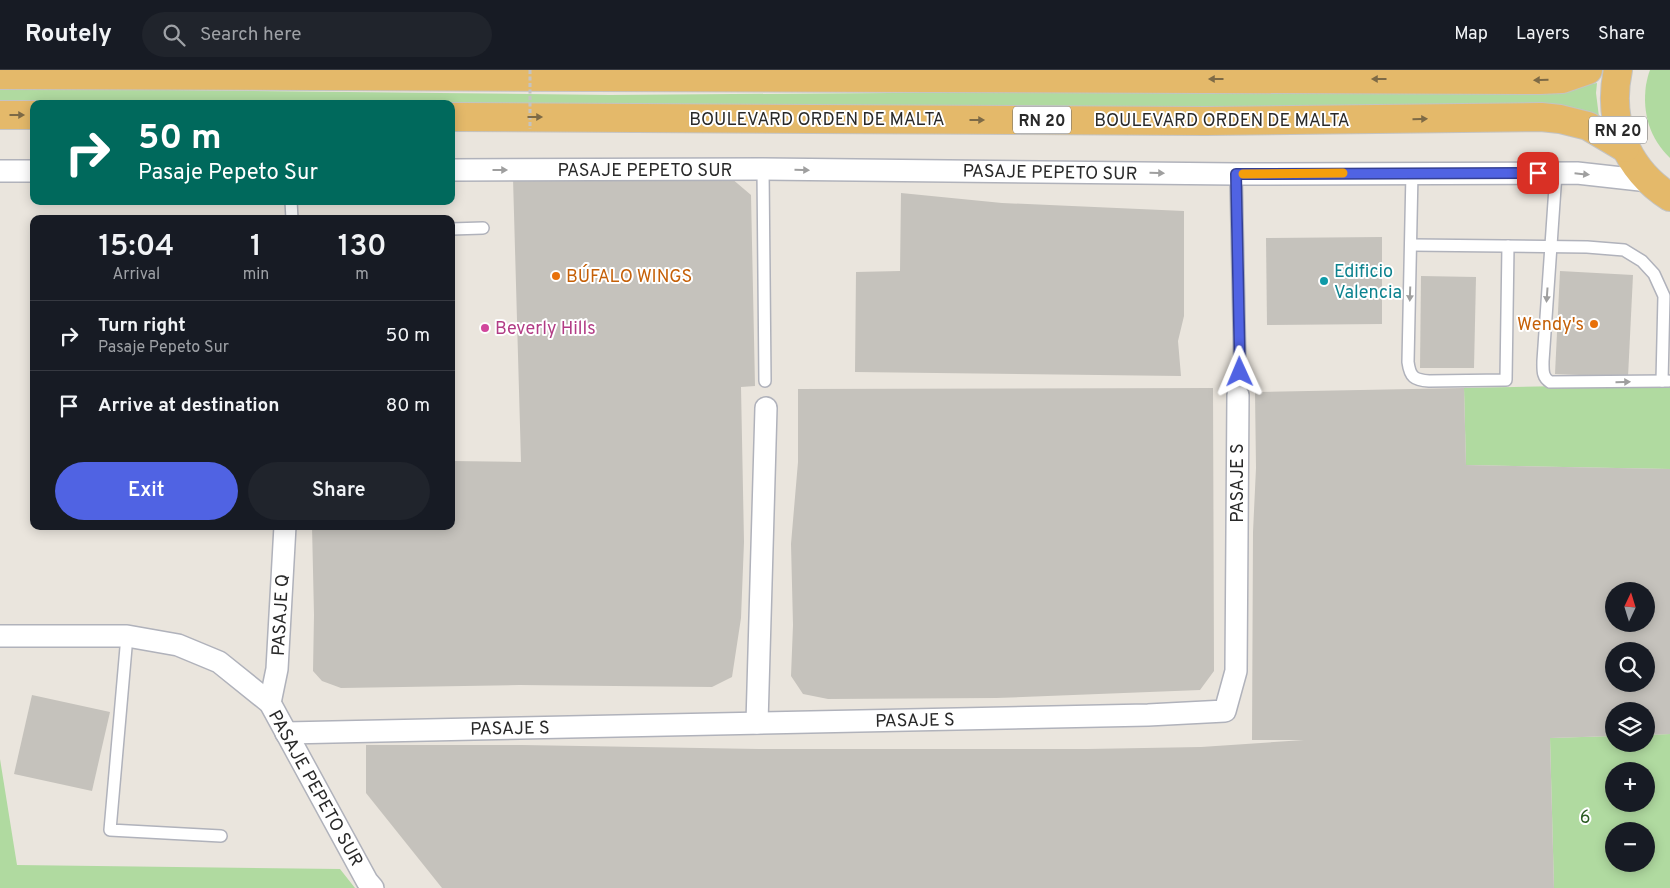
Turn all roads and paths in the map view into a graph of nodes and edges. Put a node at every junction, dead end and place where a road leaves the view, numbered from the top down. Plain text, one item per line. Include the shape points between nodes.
1 (530, 70) edge
2 (1588, 70) edge
3 (1618, 70) edge
4 (0, 75) edge
5 (0, 115) edge
6 (30, 115) edge
7 (455, 117) edge
8 (530, 129) dead end
9 (1625, 148) junction
10 (455, 170) edge
11 (763, 170) junction
12 (0, 171) edge
13 (30, 171) edge
14 (1412, 173) junction
15 (1556, 173) junction
16 (1236, 174) junction
17 (1660, 189) edge
18 (483, 228) dead end
19 (455, 229) edge
20 (1412, 246) junction
21 (1508, 246) junction
22 (1551, 246) junction
23 (1240, 372) dead end
24 (765, 381) dead end
25 (1666, 381) edge
26 (1238, 395) dead end
27 (766, 408) dead end
28 (285, 530) edge
29 (0, 636) edge
30 (127, 636) junction
31 (270, 703) junction
32 (757, 723) junction
33 (286, 733) junction
34 (221, 836) dead end
35 (373, 888) edge

1 - 8 path, bridge
2 -> 4 highway via 1562,79 1540,80
3 - 9 highway, RN 20 via 1616,118
5 -> 6 highway
7 -> 9 highway, BOULEVARD ORDEN DE MALTA / RN 20 via 1186,121 1541,117 1588,126
9 - 17 highway, RN 20
10 -> 11 street, PASAJE PEPETO SUR
11 -> 16 street, PASAJE PEPETO SUR
11 - 24 lane
12 - 13 street
14 - 15 street, PASAJE PEPETO SUR
14 - 16 street, PASAJE PEPETO SUR
14 - 20 lane
15 -> 17 street, PASAJE PEPETO SUR via 1577,173
15 - 22 lane
16 - 23 lane
18 - 19 lane
20 - 21 lane
20 -> 21 lane via 1410,372 1413,377 1429,381 1506,380
21 - 22 lane
22 - 25 lane via 1624,250 1642,261 1654,274 1664,296
22 -> 25 lane via 1543,361 1545,378 1550,382
26 - 32 street, PASAJE S via 1236,671 1225,711
27 - 32 street
28 - 31 street, PASAJE Q via 277,669
29 - 30 street, PASAJE PEPETO SUR
30 - 31 street, PASAJE PEPETO SUR via 178,645 220,662
30 - 34 lane via 110,830
31 - 33 street, PASAJE PEPETO SUR
32 - 33 street, PASAJE S
33 - 35 street, PASAJE PEPETO SUR

